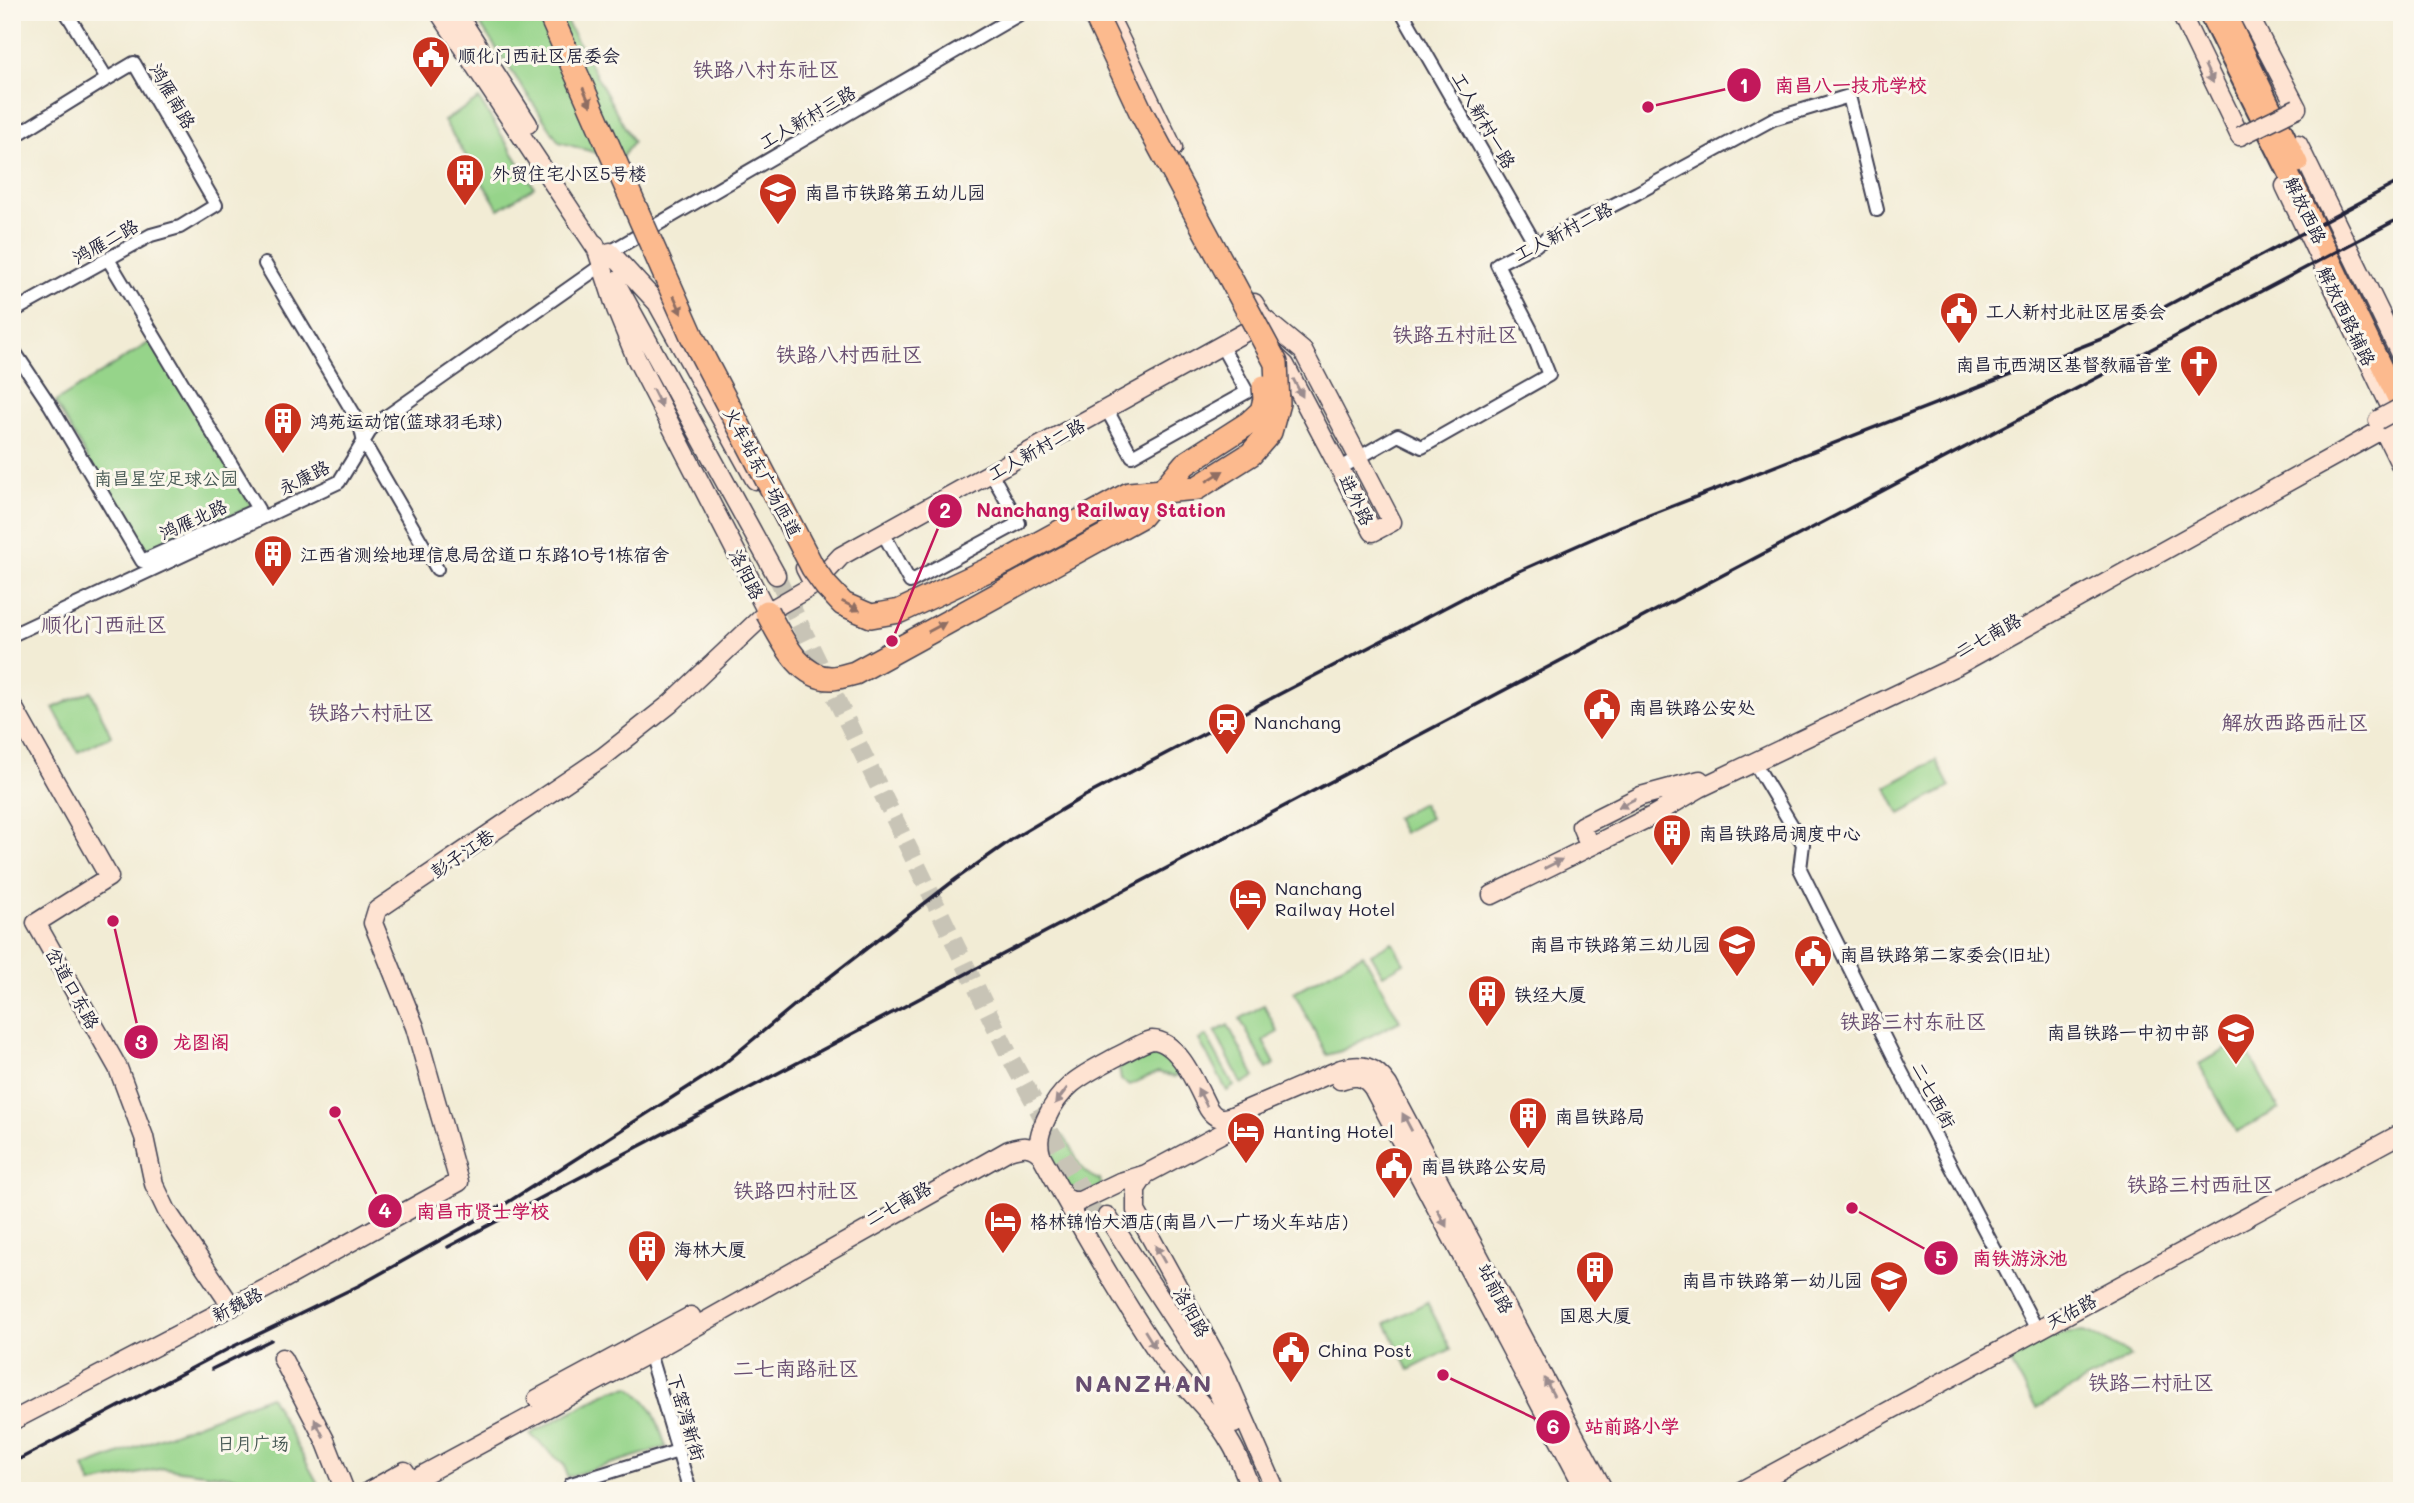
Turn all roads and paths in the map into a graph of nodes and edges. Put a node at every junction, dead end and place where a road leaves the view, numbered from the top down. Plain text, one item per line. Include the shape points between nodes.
1 (66, 12) edge
2 (439, 12) edge
3 (456, 12) edge
4 (549, 12) edge
5 (1023, 12) edge
6 (1084, 12) edge
7 (1094, 12) edge
8 (1107, 12) edge
9 (1402, 12) edge
10 (2179, 12) edge
11 (2202, 12) edge
12 (2208, 12) edge
13 (2225, 12) edge
14 (2233, 12) edge
15 (2248, 12) edge
16 (107, 79) junction
17 (12, 138) edge
18 (216, 205) joint
19 (1877, 210) dead end
20 (1536, 245) junction
21 (602, 254) junction
22 (108, 259) junction
23 (265, 264) dead end
24 (12, 312) edge
25 (1255, 324) junction
26 (1221, 345) junction
27 (12, 348) edge
28 (2402, 358) edge
29 (2402, 379) edge
30 (2402, 408) edge
31 (1107, 410) junction
32 (2402, 420) edge
33 (2381, 424) junction
34 (2402, 431) edge
35 (364, 443) junction
36 (1358, 458) junction
37 (1341, 468) junction
38 (2402, 468) edge
39 (991, 473) junction
40 (1163, 489) junction
41 (883, 533) junction
42 (437, 569) dead end
43 (781, 572) tunnel mouth
44 (814, 585) junction
45 (767, 612) junction
46 (12, 635) edge
47 (12, 705) edge
48 (1755, 762) junction
49 (1589, 845) junction
50 (1492, 895) dead end
51 (1381, 1089) junction
52 (1044, 1124) junction
53 (2402, 1133) edge
54 (1041, 1155) junction
55 (1146, 1174) junction
56 (459, 1182) joint
57 (1064, 1197) junction
58 (1136, 1211) junction
59 (1079, 1225) junction
60 (232, 1307) junction
61 (2037, 1329) junction
62 (649, 1353) junction
63 (282, 1358) dead end
64 (12, 1421) edge
65 (678, 1451) junction
66 (345, 1491) edge
67 (369, 1491) edge
68 (393, 1491) edge
69 (572, 1491) edge
70 (690, 1491) edge
71 (1252, 1491) edge
72 (1257, 1491) edge
73 (1264, 1491) edge
74 (1276, 1491) edge
75 (1586, 1491) edge
76 (1604, 1491) edge
77 (1741, 1491) edge

1 - 16 street
2 - 21 main road, 洛阳路
3 - 21 main road, 洛阳路
4 -> 40 highway, 火车站东广场匝道, bridge via 692,337 813,568 843,604 871,616 900,611 1007,561 1129,494
5 - 21 street, 工人新村三路
6 - 25 main road, 进外路 via 1140,131
40 -> 7 highway, 火车站东广场匝道, bridge via 1197,488 1251,454 1270,432 1276,413 1276,363 1140,112
8 - 25 main road, 进外路
9 - 20 street, 工人新村一路
10 -> 15 main road, bridge via 2240,136 2297,108
11 - 34 main road, 解放西路辅路
12 - 30 main road, 解放西路
13 - 29 main road, 解放西路
14 - 28 main road, 解放西路辅路
16 - 17 street
16 - 18 street, 鸿雁南路 via 134,63
18 - 22 street, 鸿雁二路 via 180,227 151,235
19 - 20 street, 工人新村二路 via 1849,96 1773,119
20 - 36 street, 工人新村二路 via 1497,264 1549,375 1422,447 1398,435
21 - 35 street, 永康路 via 373,426
21 - 43 main road, 洛阳路
21 - 44 main road, 洛阳路 via 657,303
21 -> 45 main road, 洛阳路 via 616,309 636,358
22 - 24 street, 鸿雁二路
22 - 27 street, 鸿雁北路 via 258,509 142,561
23 - 35 street via 360,424
25 - 26 main road, 工人新村二路
25 - 36 main road, 进外路 via 1304,351
25 -> 37 main road, 进外路 via 1285,365
25 - 40 highway, bridge via 1265,399 1262,411 1185,464
26 - 31 main road, 工人新村二路
26 - 31 street via 1247,391 1132,456
30 - 33 main road, 二七南路, bridge
31 - 39 main road, 工人新村二路
32 - 33 main road, 二七南路
33 - 38 main road
33 - 48 main road, 二七南路 via 1956,666
33 -> 49 main road, 二七南路 via 1943,660 1692,784 1641,796 1581,826
35 - 42 street
35 - 46 street, 永康路 via 339,482
36 - 37 street, 工人新村二路
36 - 37 main road, 进外路 via 1392,522 1373,532
39 - 41 main road, 工人新村二路
39 - 41 street via 1019,523 1007,530 910,582
45 -> 40 highway, bridge via 787,649 810,673 831,678 855,673 1141,516
41 - 44 main road, 工人新村二路 via 841,556
44 - 45 main road, 洛阳路
45 - 56 main road, 彭子江巷 via 670,704 604,757 377,910 373,923 415,1027
47 - 60 main road, 岔道口东路 via 110,877 36,923 118,1068 167,1211
48 - 49 main road, 二七南路
48 - 61 street, 二七西街 via 1803,844 1800,869
50 -> 49 main road, 二七南路
51 -> 52 main road via 1375,1070 1350,1066 1218,1118 1175,1050 1162,1040 1152,1040 1070,1084
51 - 55 main road via 1363,1078 1345,1078 1278,1105
51 -> 75 main road, 站前路
76 -> 51 main road, 站前路
52 - 54 main road
52 - 67 main road, 二七南路
53 - 61 main road, 天佑路
54 - 57 main road
54 - 62 main road, 二七南路 via 1028,1147 1009,1150
55 - 57 main road via 1080,1201
55 - 58 main road via 1136,1189
56 - 60 main road, 新魏路
57 - 59 main road
58 - 59 main road via 1112,1196 1084,1210
74 -> 58 main road, 洛阳路 via 1221,1365
59 -> 71 main road via 1158,1353 1230,1442
60 - 64 main road, 新魏路
61 - 77 main road, 天佑路
62 - 65 street, 下窑湾新街
62 - 68 main road, 二七南路
66 -> 63 main road via 325,1440
65 - 69 street via 571,1484
65 - 70 street, 下窑湾新街
72 - 73 main road, 洛阳路 via 1220,1412 1103,1219 1201,1361

